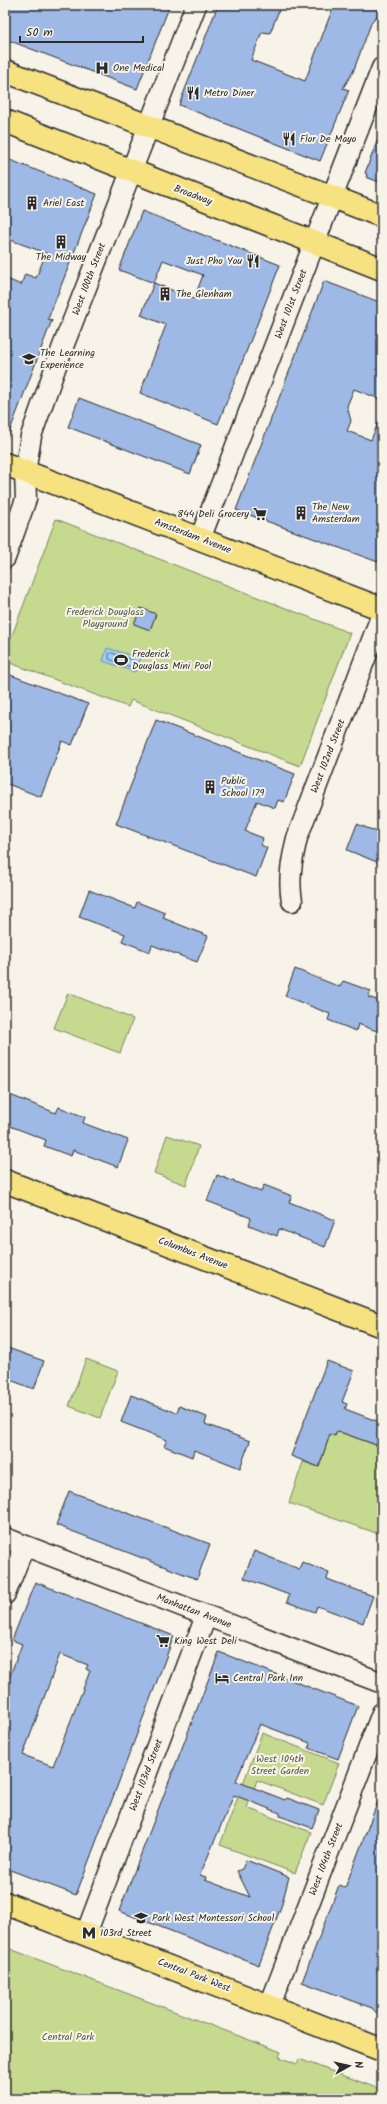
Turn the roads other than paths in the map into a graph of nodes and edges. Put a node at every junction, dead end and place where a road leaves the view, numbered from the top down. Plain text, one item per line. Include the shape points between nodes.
1 (196, 5) edge
2 (382, 68) edge
3 (5, 71) edge
4 (5, 121) edge
5 (149, 127) junction
6 (132, 171) junction
7 (332, 197) junction
8 (382, 216) edge
9 (314, 243) junction
10 (382, 269) edge
11 (15, 468) edge
12 (200, 539) junction
13 (5, 558) edge
14 (382, 608) edge
15 (382, 614) edge
16 (292, 901) dead end
17 (5, 1181) edge
18 (382, 1326) edge
19 (5, 1538) edge
20 (24, 1546) junction
21 (5, 1594) edge
22 (206, 1616) junction
23 (382, 1683) edge
24 (382, 1713) edge
25 (5, 1903) edge
26 (86, 1934) junction
27 (270, 2005) junction
28 (382, 2050) edge

1 - 5 street, West 100th Street
2 - 7 street, West 101st Street
3 - 5 main road
4 - 6 main road, Broadway
5 - 6 street, West 100th Street
5 - 7 main road
6 - 9 main road, Broadway
6 - 11 street, West 100th Street via 62,349 31,436
7 - 8 main road
7 - 9 street, West 101st Street
9 - 10 main road, Broadway
9 - 12 street, West 101st Street
11 - 12 main road, Amsterdam Avenue
11 - 13 street, West 100th Street via 26,499
12 - 14 main road, Amsterdam Avenue
15 - 16 street, West 102nd Street via 297,838 292,861
17 - 18 main road, Columbus Avenue
19 - 20 street, Manhattan Avenue
20 - 21 street
20 - 22 street, Manhattan Avenue
22 - 23 street, Manhattan Avenue
22 - 26 street, West 103rd Street
24 - 27 street, West 104th Street
25 - 26 main road, Central Park West
26 - 27 main road, Central Park West
27 - 28 main road, Central Park West

